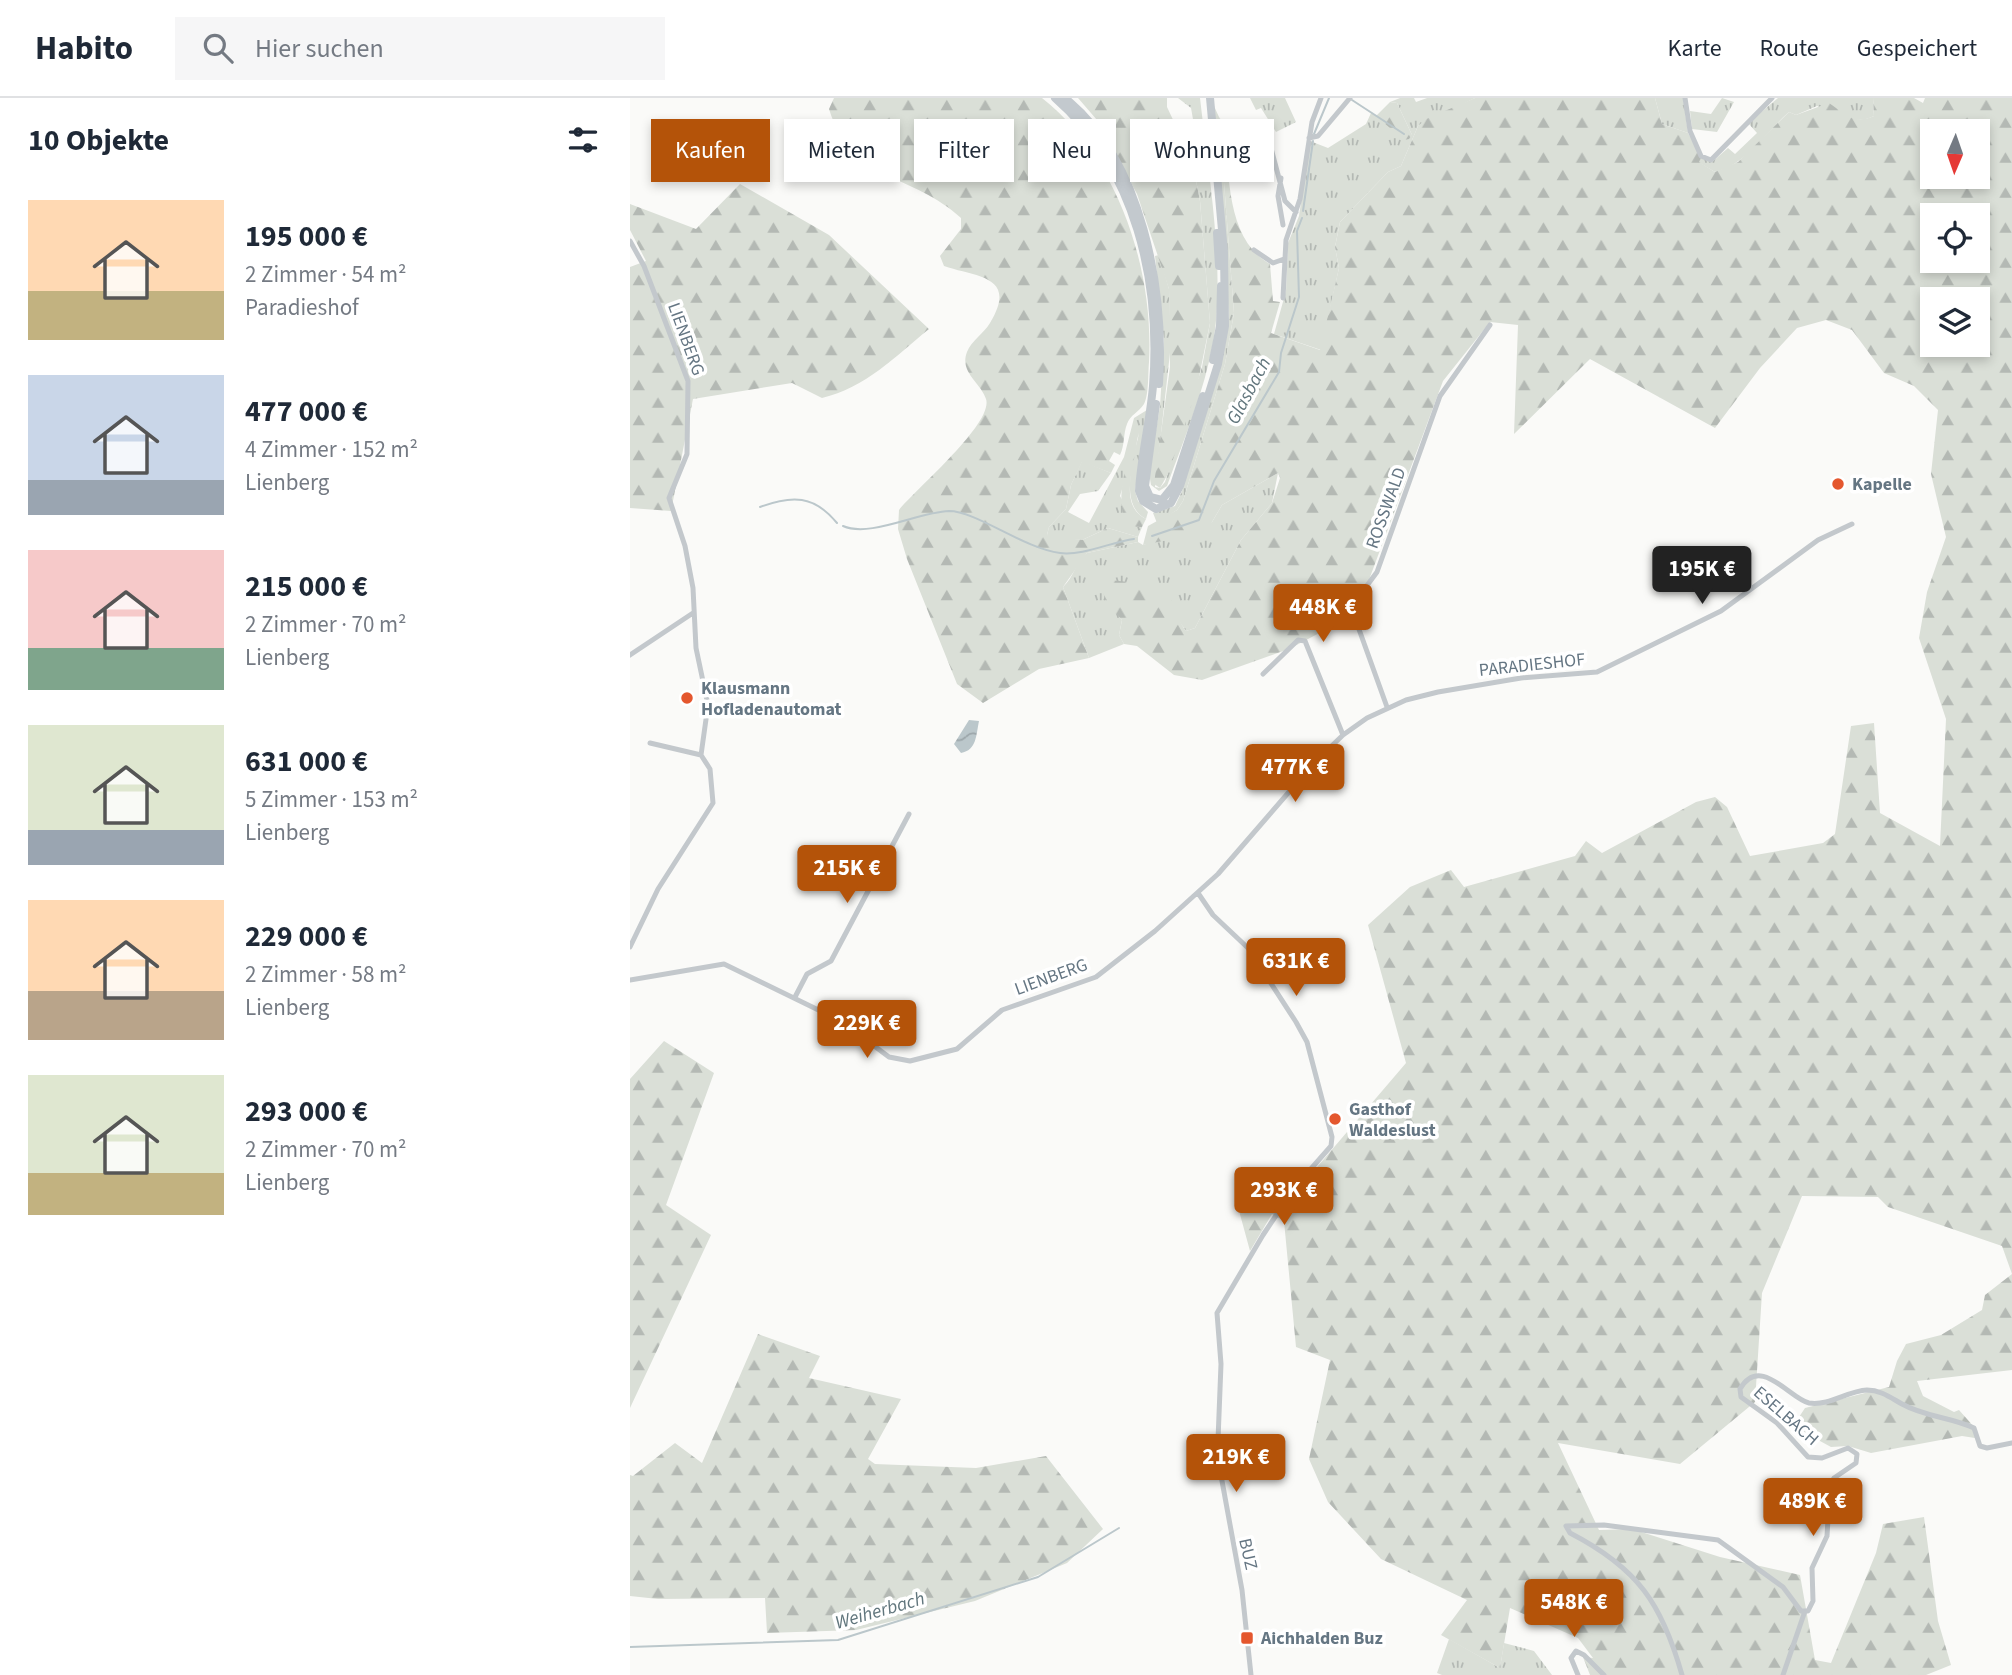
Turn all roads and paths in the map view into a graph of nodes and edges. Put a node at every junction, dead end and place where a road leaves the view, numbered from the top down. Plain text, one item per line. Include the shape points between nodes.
1 (1055, 98) edge
2 (1065, 98) edge
3 (1204, 98) edge
4 (1210, 98) edge
5 (1321, 98) edge
6 (1350, 98) edge
7 (1685, 98) edge
8 (1772, 98) edge
9 (1309, 138) junction
10 (1274, 156) edge
11 (1281, 178) junction
12 (1296, 212) junction
13 (1283, 225) dead end
14 (630, 241) edge
15 (1254, 250) dead end
16 (1284, 259) junction
17 (1283, 298) dead end
18 (1490, 325) dead end
19 (1852, 524) dead end
20 (693, 613) junction
21 (630, 655) edge
22 (1263, 674) dead end
23 (1387, 707) junction
24 (1343, 735) junction
25 (650, 743) dead end
26 (701, 755) junction
27 (909, 814) dead end
28 (1198, 893) junction
29 (630, 947) edge
30 (630, 980) edge
31 (795, 997) junction
32 (2012, 1443) edge
33 (1805, 1611) junction
34 (1251, 1675) edge
35 (1578, 1675) edge
36 (1604, 1675) edge
37 (1682, 1675) edge
38 (1783, 1675) edge

1 - 4 main road via 1100,150 1126,198 1143,247 1152,293 1155,352 1139,491 1143,501 1156,509 1171,503 1180,486 1226,326
2 - 3 main road via 1090,122 1106,147 1132,195 1148,244 1161,334 1145,486 1152,498 1162,500 1174,485 1220,326
5 - 9 street
6 - 9 street via 1318,136
7 - 8 street via 1690,131 1701,156 1711,160
9 - 12 street
10 - 11 street
11 - 12 street via 1285,201
11 - 13 street via 1278,196
12 - 16 street
14 - 20 street, LIENBERG via 688,381 687,454 669,498 685,546
15 - 16 street via 1270,262
16 - 17 street
18 - 23 street, ROSSWALD via 1440,396 1377,572 1354,603 1356,621
19 - 23 street, PARADIESHOF via 1818,540 1721,611 1597,672 1497,681
20 - 21 street
20 - 26 street, LIENBERG via 708,705
22 - 24 street via 1292,644 1305,641
23 - 24 street, LIENBERG
24 - 28 street, LIENBERG
25 - 26 street
26 - 29 street, LIENBERG via 710,769 713,803 658,889
27 - 31 street via 831,961 807,974
28 - 31 street, LIENBERG via 1096,977 1002,1010 957,1049 933,1056 911,1061 888,1058 841,1021
28 - 34 street, BUZ via 1213,915 1248,948 1307,1042 1332,1137 1331,1146 1269,1225 1217,1313 1220,1470 1242,1590
30 - 31 street, LIENBERG via 724,964
32 - 33 street, ESELBACH via 1980,1446 1975,1428 1933,1417 1874,1391 1813,1404 1798,1399 1775,1379 1746,1381 1741,1397 1777,1423 1808,1457 1822,1458 1848,1448 1857,1454 1856,1463 1830,1485 1827,1536 1812,1568 1813,1601
33 - 37 street via 1783,1587 1718,1540 1604,1525 1567,1525 1568,1532 1620,1565 1646,1590 1663,1618
33 - 38 street
35 - 36 street via 1571,1658 1576,1651

